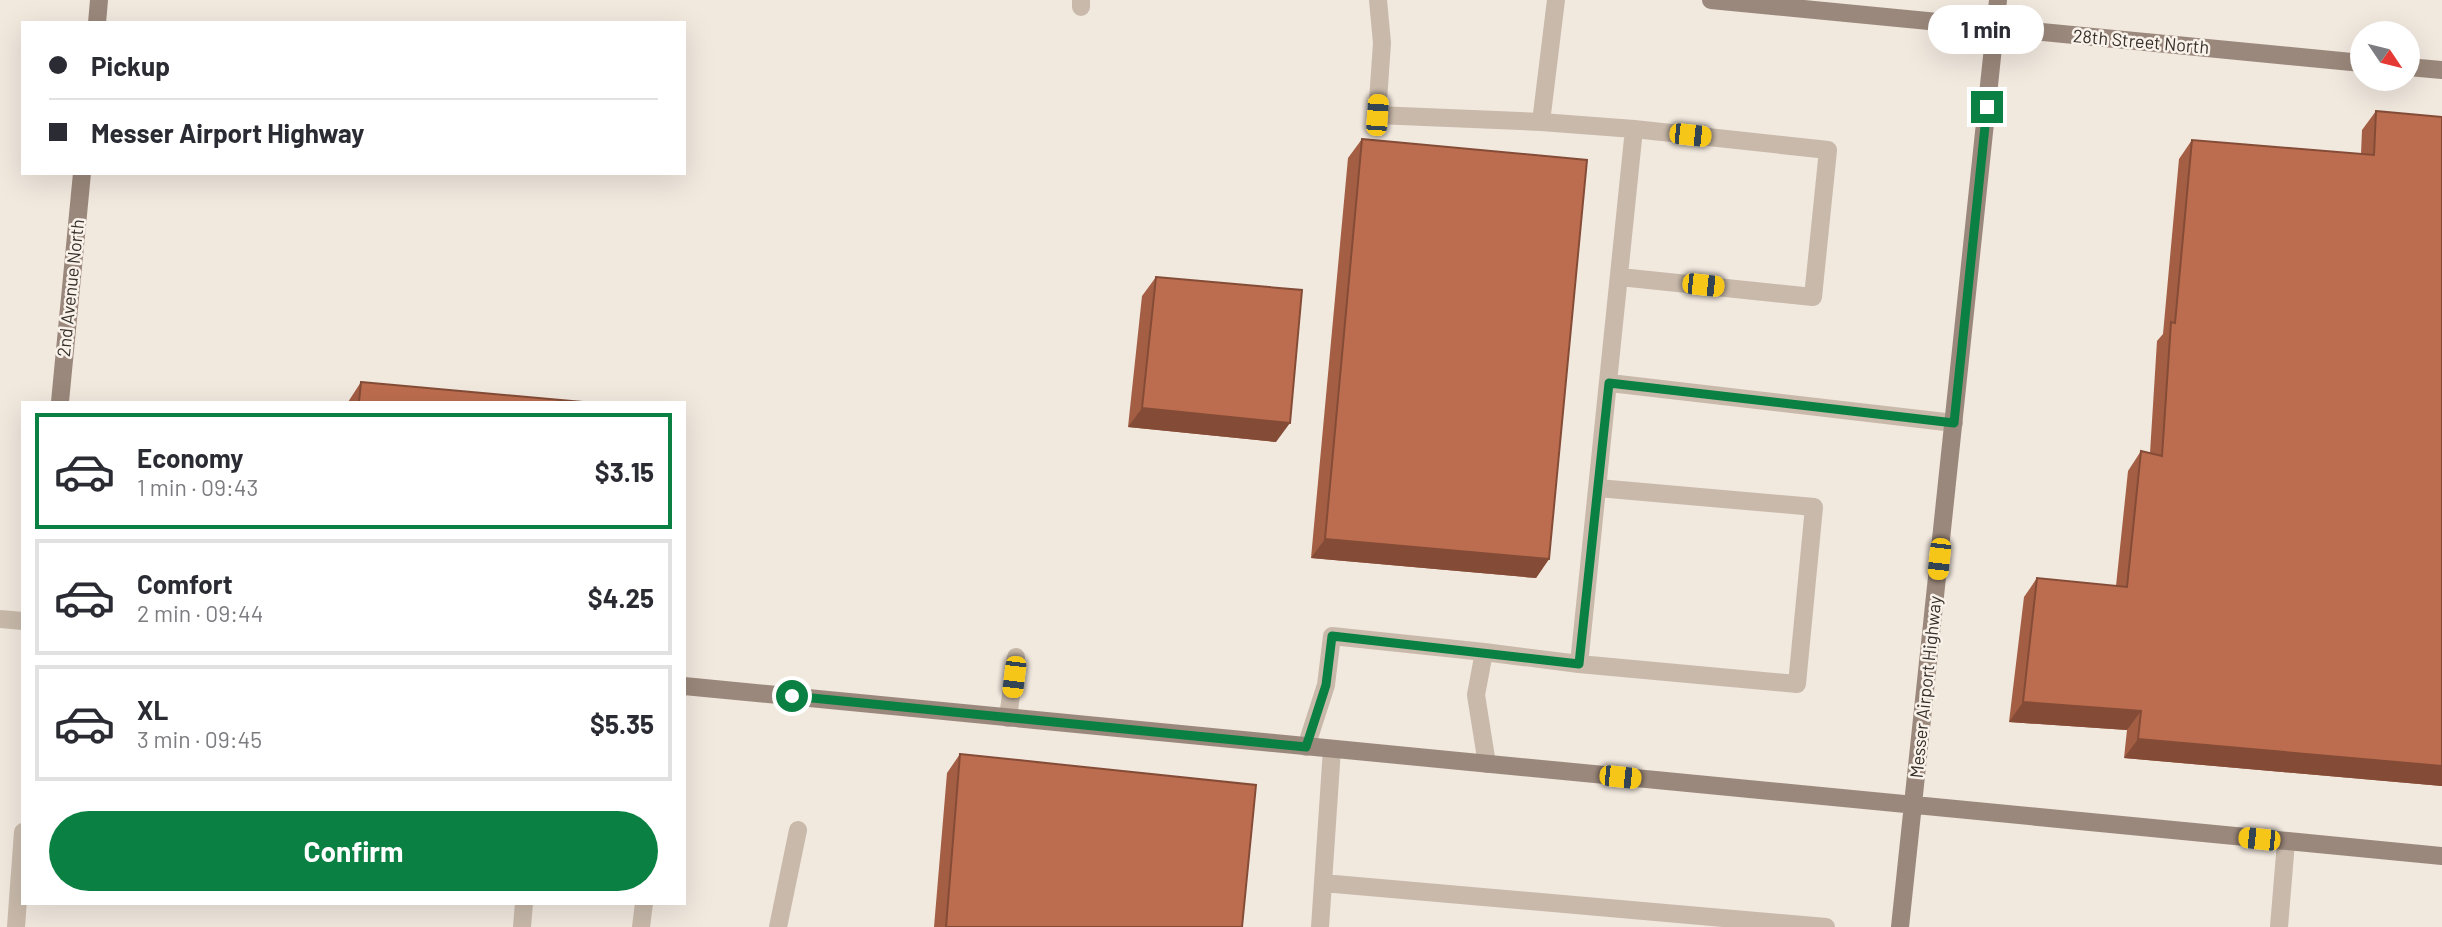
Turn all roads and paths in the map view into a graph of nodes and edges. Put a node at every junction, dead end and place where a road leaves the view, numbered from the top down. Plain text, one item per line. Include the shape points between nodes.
1 (99, 0) edge
2 (1378, 0) edge
3 (1556, 0) edge
4 (1711, 0) edge
5 (1998, 0) edge
6 (97, 21) edge
7 (1995, 29) junction
8 (2350, 62) edge
9 (2420, 68) edge
10 (2442, 70) edge
11 (1541, 121) junction
12 (1634, 130) junction
13 (82, 175) edge
14 (1620, 277) junction
15 (1609, 383) junction
16 (60, 401) edge
17 (1954, 423) junction
18 (1598, 488) junction
19 (0, 619) edge
20 (21, 621) edge
21 (1484, 652) junction
22 (1016, 657) dead end
23 (1579, 664) junction
24 (686, 686) edge
25 (1008, 718) junction
26 (1306, 747) junction
27 (1332, 749) junction
28 (1487, 764) junction
29 (1913, 806) junction
30 (798, 830) dead end
31 (2286, 842) junction
32 (2442, 856) edge
33 (21, 859) edge
34 (1324, 883) junction
35 (524, 905) edge
36 (644, 905) edge
37 (16, 927) edge
38 (522, 927) edge
39 (641, 927) edge
40 (778, 927) edge
41 (1320, 927) edge
42 (1826, 927) edge
43 (1900, 927) edge
44 (2279, 927) edge

1 - 6 street
2 - 11 street via 1382,43 1377,115
3 - 11 street
4 - 7 street, 28th Street North
5 - 7 street, Messer Airport Highway
7 - 8 street, 28th Street North
7 - 17 street, Messer Airport Highway
9 - 10 street
11 - 12 street
12 - 14 street
12 - 14 street via 1828,150 1813,297
13 - 16 street, 2nd Avenue North
14 - 15 street
15 - 17 street
15 - 18 street
17 - 29 street, Messer Airport Highway
18 - 23 street
18 - 23 street via 1814,507 1797,684
19 - 20 street
21 - 23 street
21 - 26 street via 1332,636 1326,685
21 - 28 street via 1476,695
22 - 25 street
24 - 25 street
25 - 26 street
26 - 27 street
27 - 28 street
27 - 34 street
28 - 29 street
29 - 31 street
29 - 43 street, Messer Airport Highway
30 - 40 street
31 - 32 street
31 - 44 street
33 - 37 street
34 - 41 street
34 - 42 street
35 - 38 street
36 - 39 street

